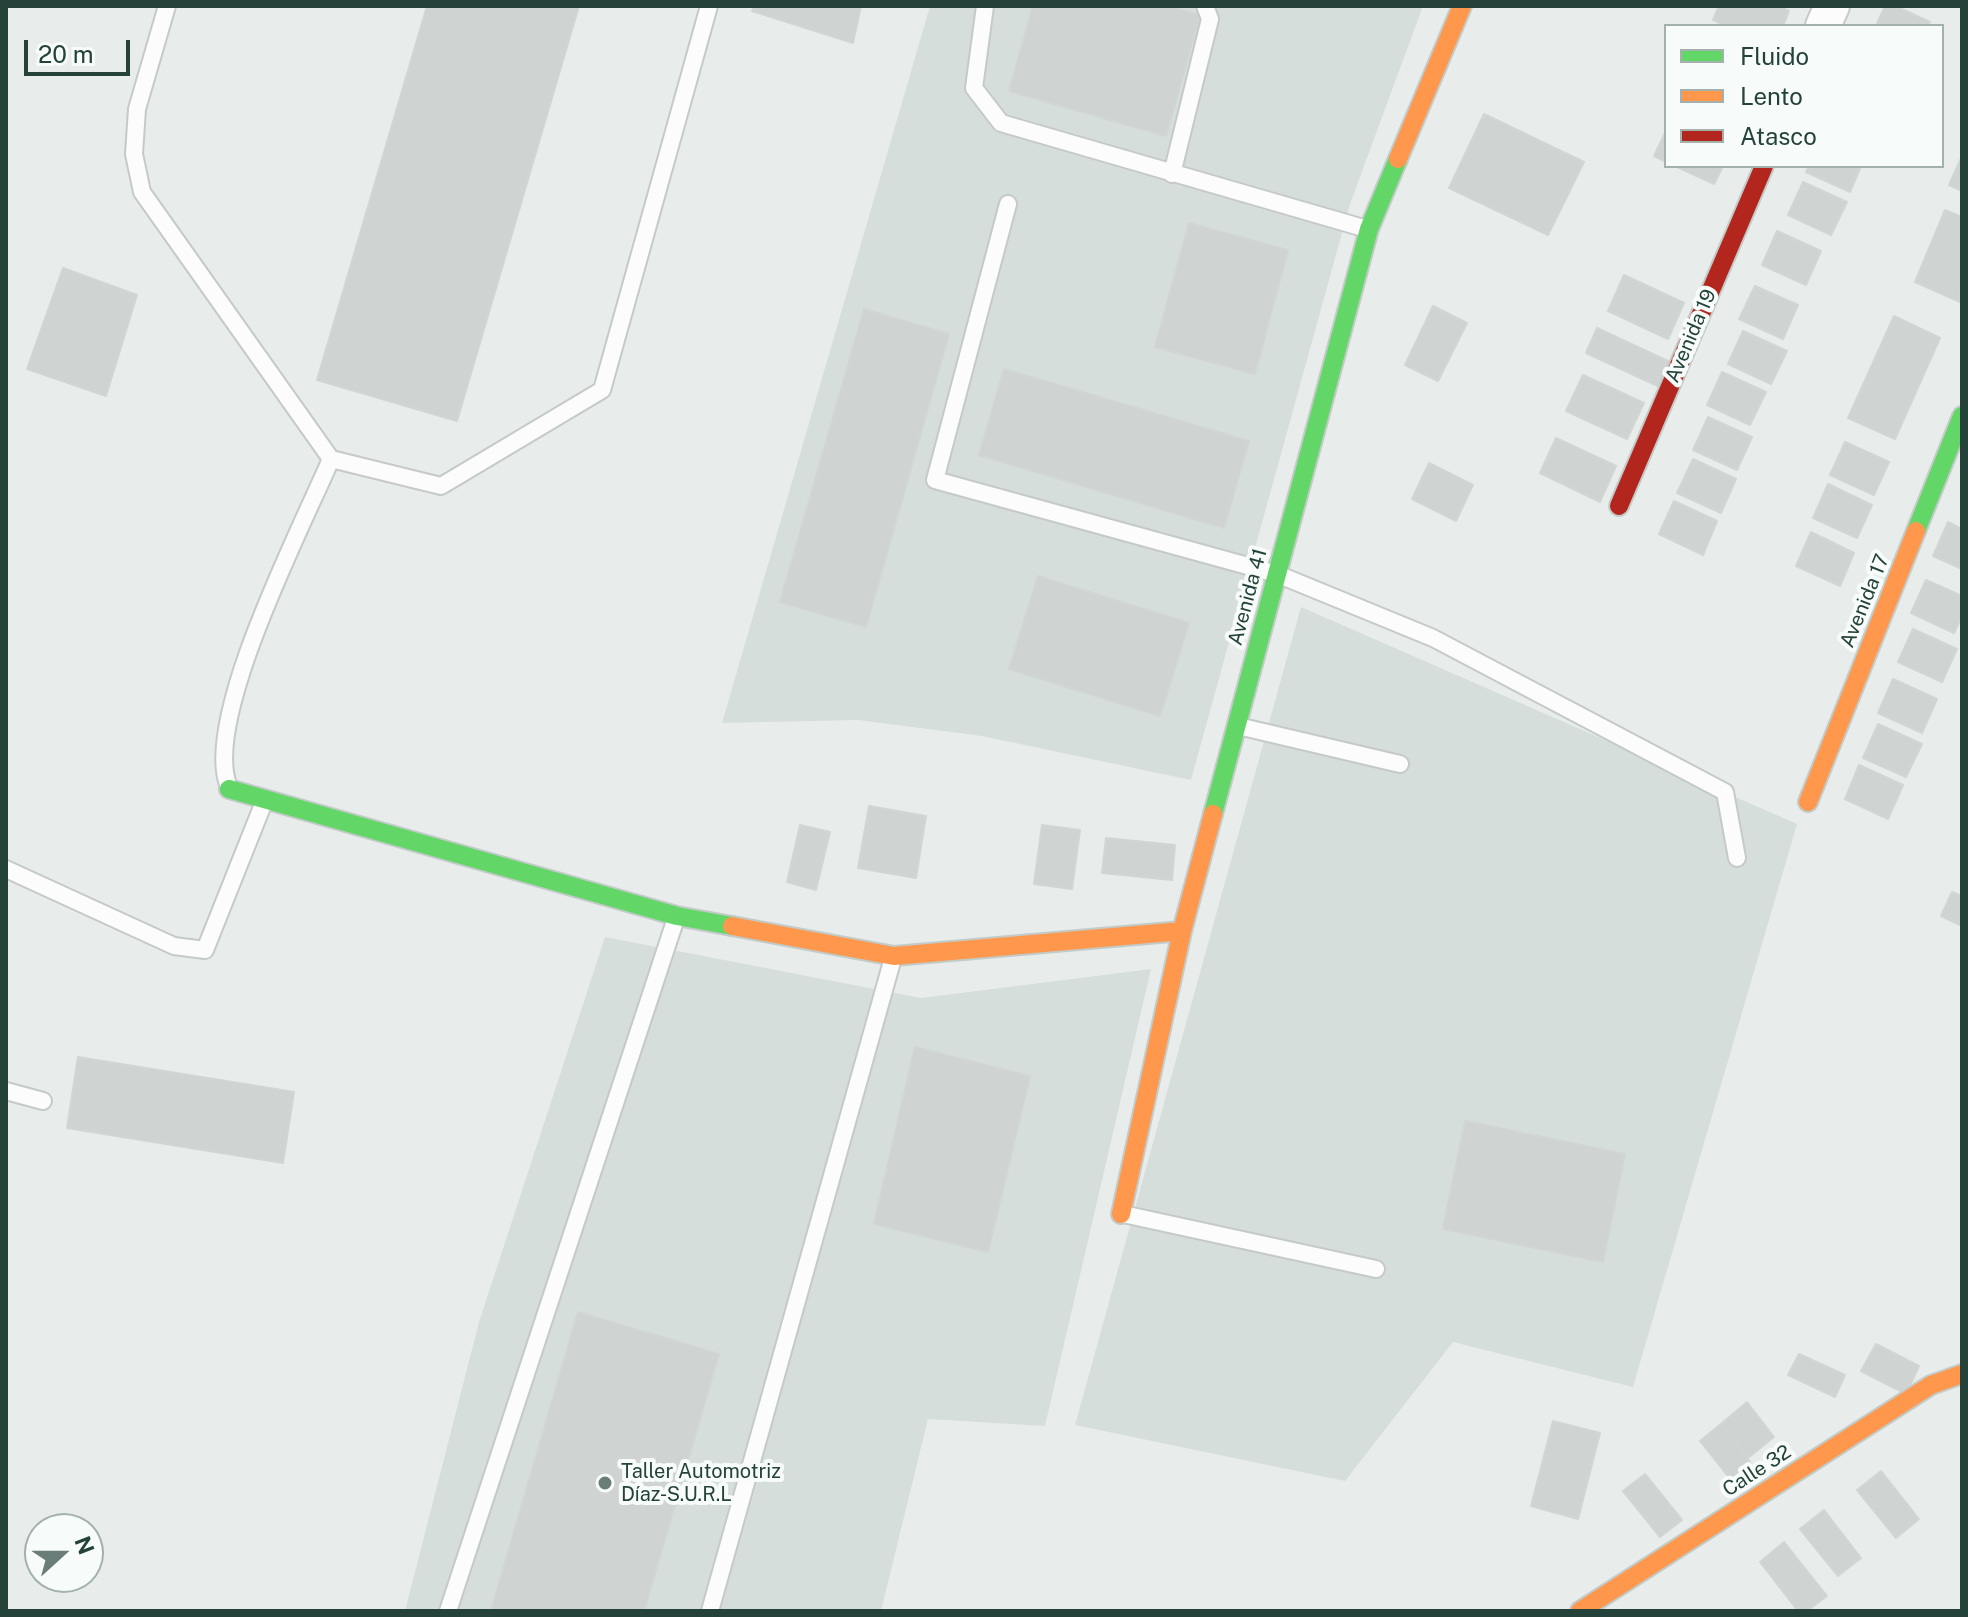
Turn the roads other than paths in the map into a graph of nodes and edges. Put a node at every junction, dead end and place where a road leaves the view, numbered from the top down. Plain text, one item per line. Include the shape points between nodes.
1 (167, 6) edge
2 (709, 6) edge
3 (985, 6) edge
4 (1205, 6) edge
5 (1462, 6) edge
6 (1763, 168) edge
7 (1172, 174) junction
8 (1008, 204) dead end
9 (1369, 229) junction
10 (1962, 416) edge
11 (331, 459) junction
12 (1619, 506) dead end
13 (1277, 574) junction
14 (1237, 726) junction
15 (1400, 764) dead end
16 (229, 789) joint
17 (264, 800) junction
18 (1808, 802) dead end
19 (1737, 858) dead end
20 (6, 869) edge
21 (677, 916) junction
22 (1182, 931) junction
23 (894, 956) junction
24 (6, 1091) edge
25 (43, 1101) dead end
26 (1121, 1214) joint
27 (1376, 1269) dead end
28 (1962, 1374) edge
29 (448, 1611) edge
30 (710, 1611) edge
31 (1580, 1611) edge

1 - 11 lane via 137,109 134,154 142,192
2 - 11 lane via 602,390 441,486
3 - 7 lane via 974,88 1001,123
4 - 7 lane via 1210,19
5 - 9 street, Avenida 41
6 - 12 street, Avenida 19
7 - 9 lane
8 - 13 lane via 935,480
9 - 13 street, Avenida 41
10 - 18 street, Avenida 17
11 - 16 lane via 258,628 226,719 223,773
13 - 14 street, Avenida 41
13 - 19 lane via 1433,638 1725,792
14 - 15 lane
14 - 22 street, Avenida 41
16 - 17 street
17 - 20 lane via 205,950 174,946
17 - 21 street
21 - 23 street
21 - 29 lane
22 - 23 street
22 - 26 street, Avenida 41
23 - 30 lane
24 - 25 lane
26 - 27 lane
28 - 31 street, Calle 32 via 1931,1385

